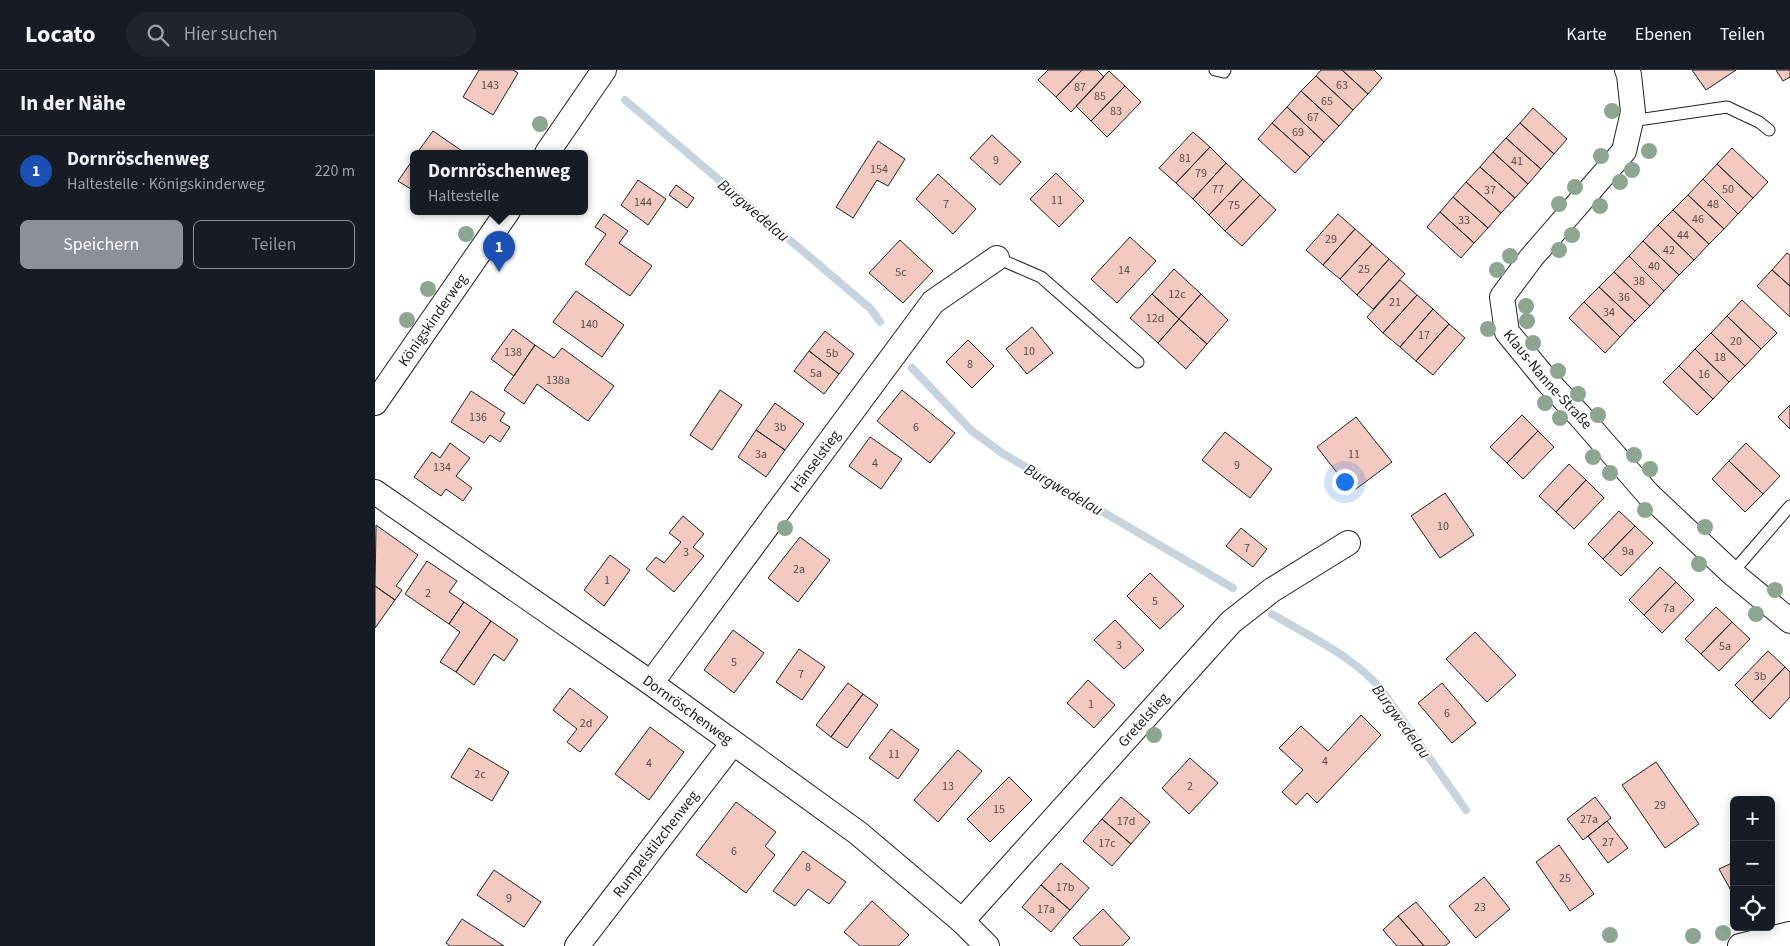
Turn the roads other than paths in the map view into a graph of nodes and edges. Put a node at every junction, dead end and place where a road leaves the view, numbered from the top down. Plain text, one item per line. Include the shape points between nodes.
1 (604, 70) edge
2 (1215, 70) edge
3 (1225, 70) edge
4 (1627, 70) edge
5 (1631, 121) junction
6 (1769, 130) dead end
7 (549, 150) edge
8 (505, 215) edge
9 (997, 258) joint
10 (1138, 362) dead end
11 (375, 404) edge
12 (375, 492) edge
13 (1790, 506) edge
14 (1348, 543) dead end
15 (1732, 573) junction
16 (1790, 621) edge
17 (651, 683) junction
18 (733, 743) junction
19 (962, 921) junction
20 (1790, 934) edge
21 (577, 946) edge
22 (987, 946) edge
23 (1740, 946) edge

1 - 7 street
2 - 3 lane
4 - 5 street, Klaus-Nanne-Straße via 1633,112
5 - 6 lane via 1727,107
5 - 15 street, Klaus-Nanne-Straße via 1625,151 1531,258 1502,297 1507,332 1648,494
8 - 11 street, Königskinderweg
9 - 10 lane via 1041,277
9 - 17 street, Hänselstieg via 933,302
12 - 17 street, Dornröschenweg
13 - 15 lane
14 - 19 street, Gretelstieg via 1272,590 1231,622
15 - 16 street, Klaus-Nanne-Straße
17 - 18 street, Dornröschenweg
18 - 19 street, Dornröschenweg via 858,832
18 - 21 street, Rumpelstilzchenweg
19 - 22 street, Dornröschenweg
20 - 23 street

